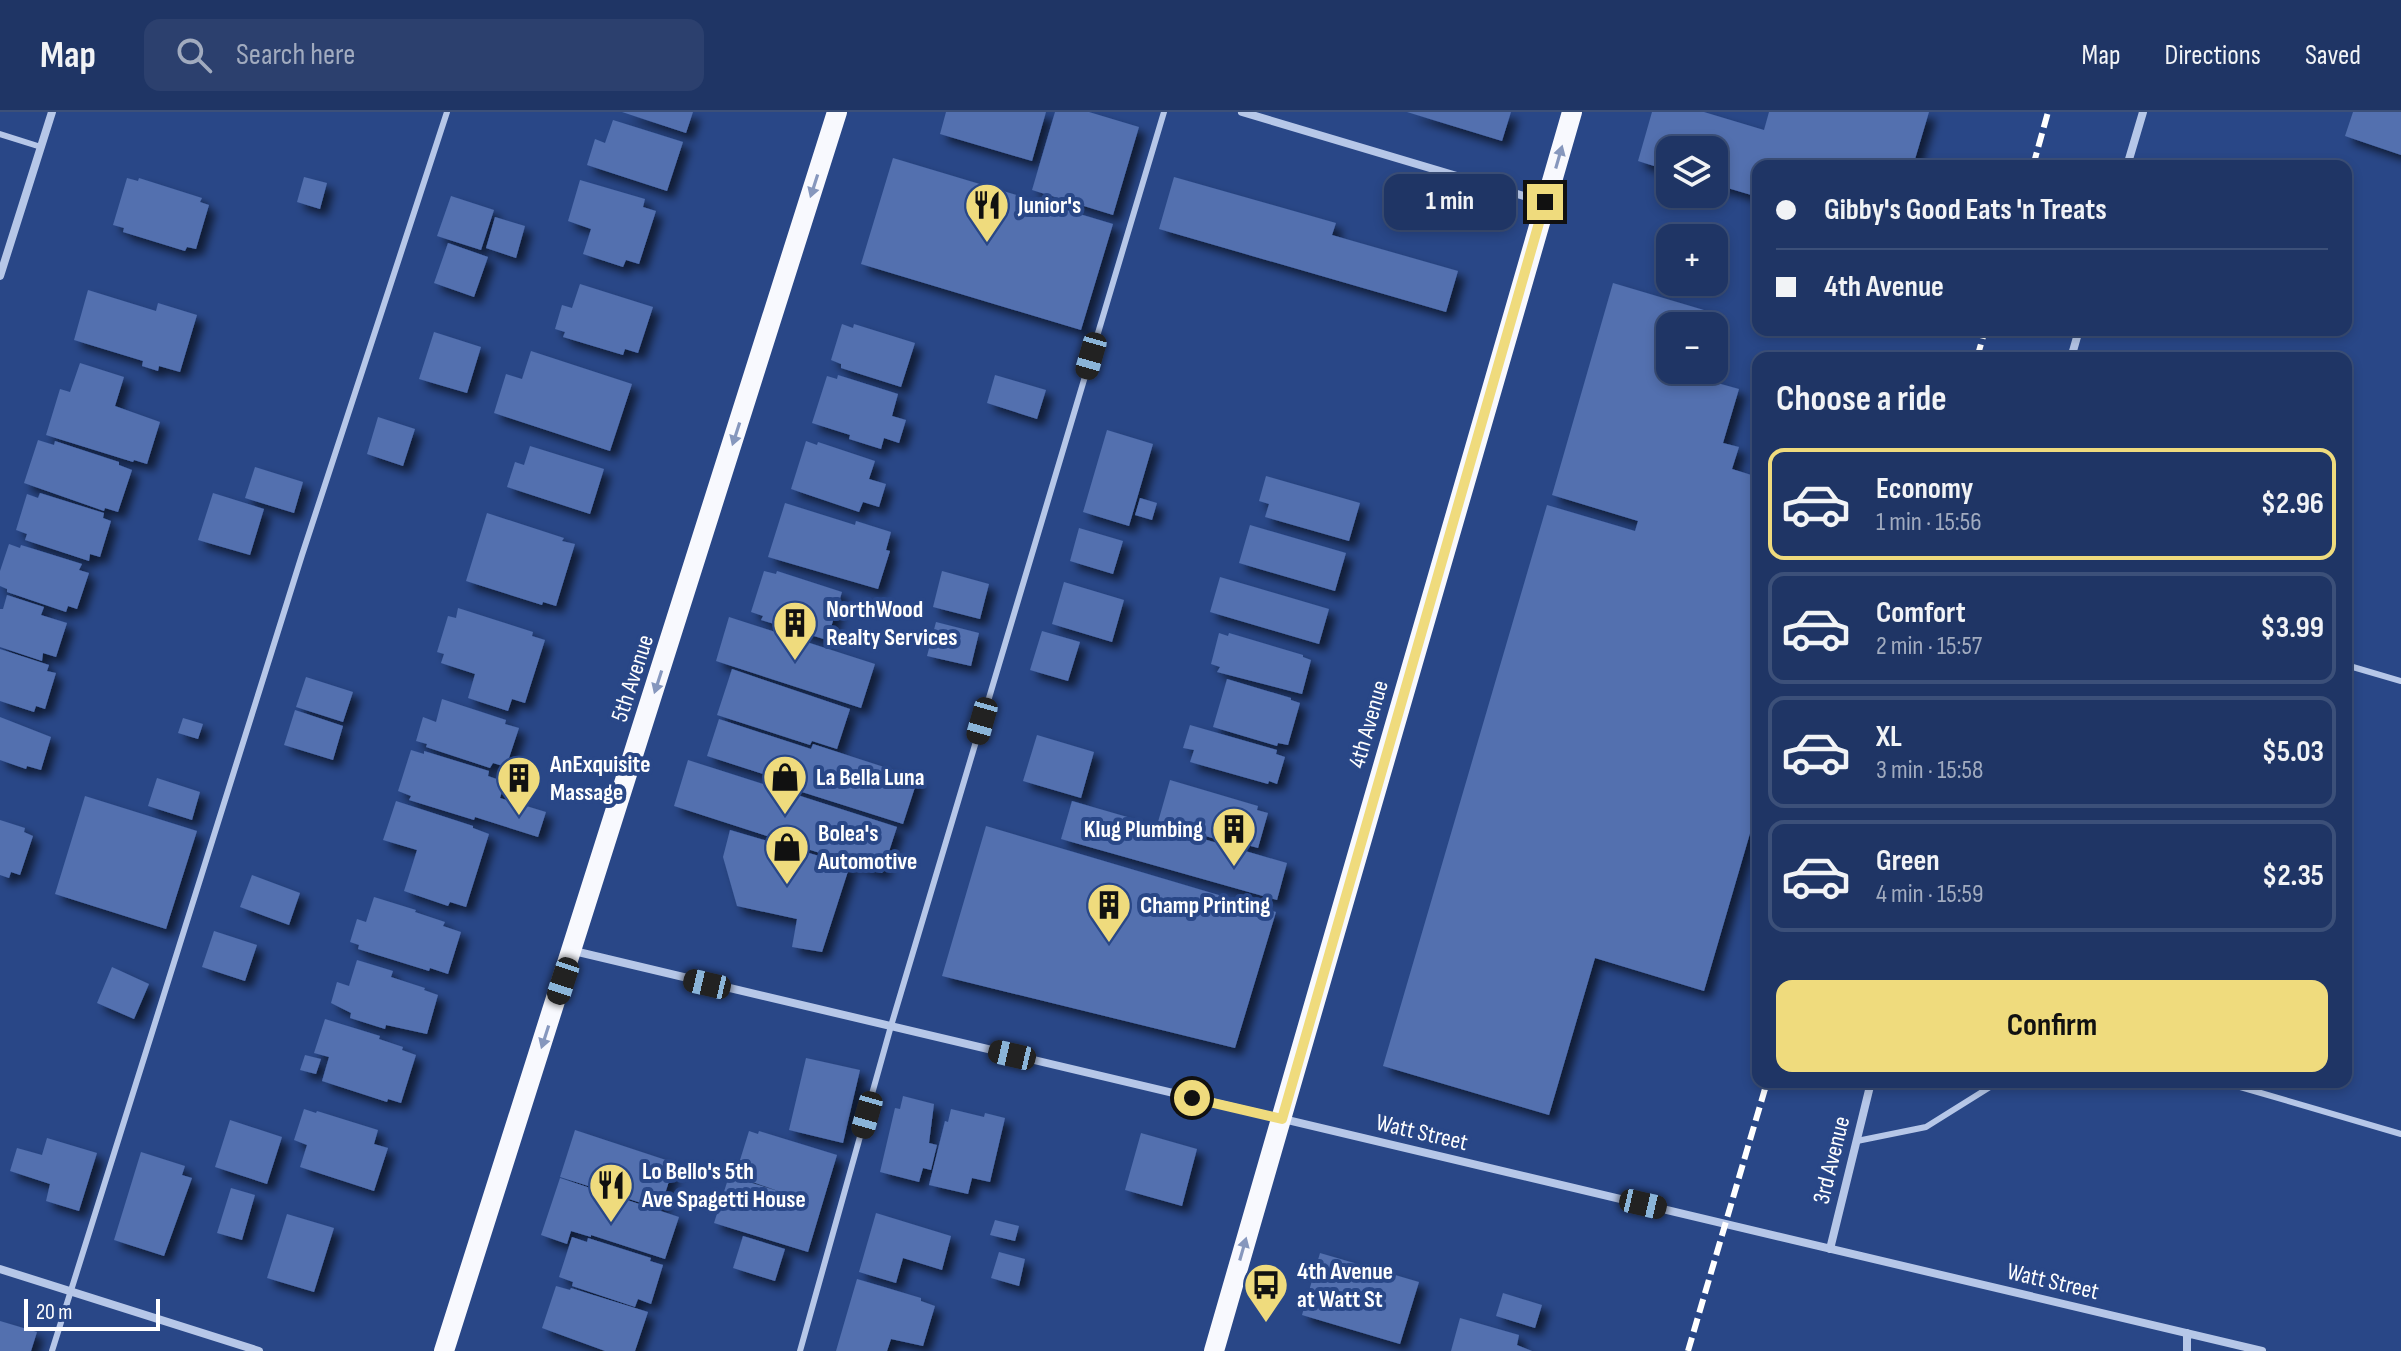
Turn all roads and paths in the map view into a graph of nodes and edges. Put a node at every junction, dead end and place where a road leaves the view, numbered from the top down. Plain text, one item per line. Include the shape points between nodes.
1 (52, 112) edge
2 (447, 112) edge
3 (837, 112) edge
4 (1164, 112) edge
5 (1242, 112) edge
6 (1572, 112) edge
7 (2143, 112) edge
8 (0, 134) edge
9 (41, 147) junction
10 (2129, 160) edge
11 (1545, 202) junction
12 (0, 276) edge
13 (2352, 667) edge
14 (2401, 681) edge
15 (573, 951) junction
16 (891, 1026) junction
17 (1870, 1088) edge
18 (1988, 1088) edge
19 (2244, 1088) edge
20 (1282, 1119) junction
21 (2401, 1134) edge
22 (1857, 1141) junction
23 (1830, 1249) junction
24 (0, 1269) edge
25 (72, 1291) junction
26 (2187, 1333) junction
27 (52, 1351) edge
28 (259, 1351) edge
29 (444, 1351) edge
30 (800, 1351) edge
31 (1214, 1351) edge
32 (2187, 1351) edge
33 (2262, 1351) edge

1 - 9 street
2 - 25 lane
3 -> 15 main road, 5th Avenue
4 - 16 lane
5 - 11 street
11 -> 6 main road, 4th Avenue
7 - 10 street
8 - 9 lane
9 - 12 street
11 - 20 main road, 4th Avenue
13 - 14 lane
15 - 16 street, Watt Street
15 -> 29 main road, 5th Avenue
16 - 20 street, Watt Street
16 - 30 lane
17 - 22 street, 3rd Avenue
18 - 22 lane via 1926,1127
19 - 21 lane
20 - 23 street, Watt Street
31 -> 20 main road, 4th Avenue
22 - 23 street, 3rd Avenue
23 - 26 street, Watt Street
24 - 25 street
25 - 27 lane
25 - 28 street
26 - 32 street
26 - 33 street, Watt Street

